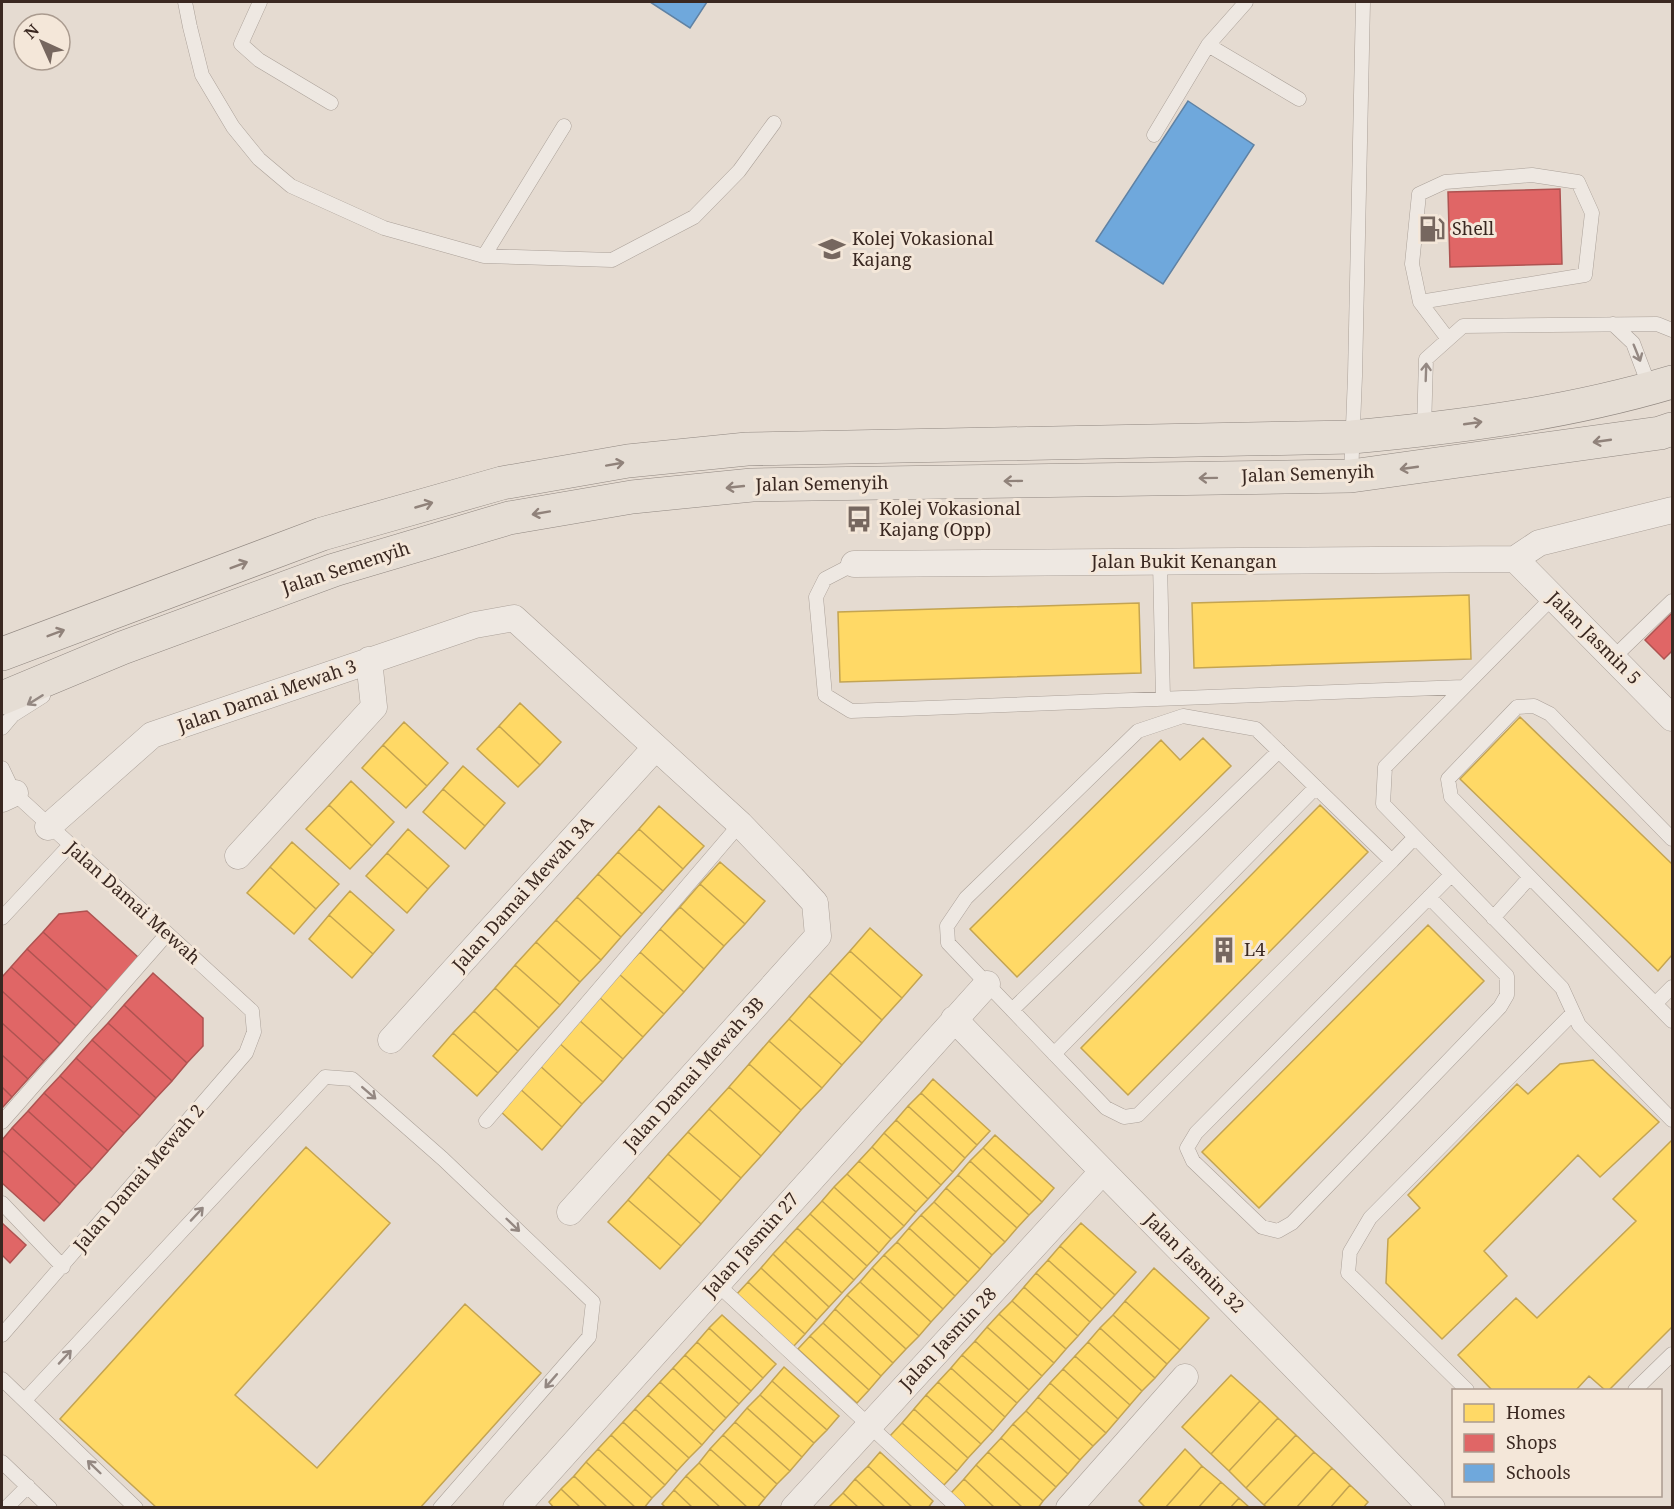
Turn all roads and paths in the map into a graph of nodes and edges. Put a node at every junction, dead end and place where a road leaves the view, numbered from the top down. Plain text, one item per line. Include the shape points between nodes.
1 (185, 2) edge
2 (260, 2) edge
3 (1246, 2) edge
4 (1363, 2) edge
5 (1208, 45) junction
6 (1299, 99) dead end
7 (331, 103) dead end
8 (774, 123) dead end
9 (564, 126) dead end
10 (1154, 135) dead end
11 (484, 256) junction
12 (1420, 302) junction
13 (1613, 324) junction
14 (1672, 330) edge
15 (1448, 339) junction
16 (1662, 386) edge
17 (1672, 429) edge
18 (1424, 430) junction
19 (1352, 437) junction
20 (1351, 476) junction
21 (1670, 514) edge
22 (1515, 559) junction
23 (1160, 562) junction
24 (854, 564) joint
25 (1553, 597) junction
26 (1672, 600) edge
27 (122, 648) junction
28 (2, 654) edge
29 (1613, 658) junction
30 (369, 660) junction
31 (1463, 687) junction
32 (2, 698) edge
33 (1163, 699) junction
34 (1672, 718) edge
35 (2, 728) edge
36 (655, 748) junction
37 (1279, 751) junction
38 (2, 768) edge
39 (1316, 787) junction
40 (6, 792) edge
41 (740, 824) junction
42 (48, 827) junction
43 (1414, 838) junction
44 (1672, 839) edge
45 (69, 846) junction
46 (238, 856) dead end
47 (1392, 861) junction
48 (1450, 875) junction
49 (1530, 877) junction
50 (1429, 897) junction
51 (2, 918) edge
52 (1493, 918) junction
53 (167, 934) junction
54 (987, 984) junction
55 (1672, 987) edge
56 (1655, 1004) junction
57 (1012, 1010) junction
58 (252, 1011) joint
59 (1573, 1014) junction
60 (954, 1019) junction
61 (1672, 1021) edge
62 (391, 1040) dead end
63 (1054, 1054) junction
64 (1672, 1120) edge
65 (486, 1121) dead end
66 (2, 1122) edge
67 (1102, 1172) junction
68 (2, 1203) edge
69 (570, 1212) dead end
70 (63, 1267) junction
71 (717, 1284) junction
72 (2, 1335) edge
73 (1672, 1354) edge
74 (1185, 1377) dead end
75 (2, 1378) edge
76 (1466, 1389) edge
77 (1636, 1389) edge
78 (25, 1400) junction
79 (869, 1425) junction
80 (2, 1462) edge
81 (28, 1486) junction
82 (1073, 1506) edge
83 (6, 1508) edge
84 (50, 1508) edge
85 (136, 1508) edge
86 (440, 1508) edge
87 (516, 1508) edge
88 (794, 1508) edge
89 (958, 1508) edge
90 (1432, 1508) edge

1 - 11 lane via 202,75 233,127 259,159 291,186 384,228
2 - 7 lane via 241,44
3 - 5 lane
4 - 19 lane
5 - 6 lane
5 - 10 lane
8 - 11 lane via 739,171 694,217 612,260
9 - 11 lane
12 - 12 lane via 1412,264 1419,194 1445,182 1532,175 1578,182 1592,213 1586,275
12 - 15 lane
13 - 14 lane via 1657,324
13 - 15 lane via 1463,326
13 -> 16 lane via 1633,343
18 -> 15 lane via 1426,359
18 -> 16 main road, Jalan Semenyih via 1532,414
17 -> 20 main road, Jalan Semenyih
18 - 19 main road, Jalan Semenyih
19 - 20 lane
28 -> 19 main road, Jalan Semenyih via 321,534 502,483 628,462 747,449
20 -> 27 main road, Jalan Semenyih via 752,485 632,497 509,518 334,570
21 - 22 street via 1539,543
22 - 23 street, Jalan Bukit Kenangan
22 - 25 street, Jalan Jasmin 5
23 - 24 street, Jalan Bukit Kenangan
23 - 33 lane
24 - 33 lane via 825,579 816,597 825,695 851,711
25 - 29 street, Jalan Jasmin 5
25 - 31 lane
26 - 29 lane
27 - 32 main road, Jalan Semenyih
27 -> 35 lane via 31,702
29 - 34 street, Jalan Jasmin 5
30 - 36 street, Jalan Damai Mewah 3 via 475,625 514,618
30 - 42 street, Jalan Damai Mewah 3 via 152,735
30 - 46 street via 374,707
31 - 33 lane
31 - 43 lane via 1385,768 1383,804
36 - 41 street
36 - 62 street, Jalan Damai Mewah 3A
37 - 39 lane
37 - 54 lane via 1256,729 1183,716 1138,731 966,898 947,926 948,943
37 - 57 lane
38 - 40 lane, Jalan Damai Mewah
39 - 47 lane
39 - 63 lane
40 - 42 lane, Jalan Damai Mewah
41 - 65 lane
41 - 69 street, Jalan Damai Mewah 3B via 814,903 818,936
42 - 45 lane, Jalan Damai Mewah
43 - 47 lane
43 - 48 lane
44 - 49 lane via 1550,714 1534,706 1516,707 1448,778 1451,797
45 - 51 lane
45 - 53 lane, Jalan Damai Mewah
47 - 63 lane via 1138,1115 1124,1117 1106,1108
48 - 50 lane
48 - 52 lane
49 - 52 lane
49 - 56 lane
50 - 50 lane via 1197,1133 1187,1148 1193,1161 1262,1227 1278,1231 1292,1223 1507,995 1507,976
52 - 59 lane via 1562,988
53 - 58 lane, Jalan Damai Mewah
53 - 66 lane
54 - 57 lane
54 - 60 street, Jalan Jasmin 27
55 - 56 lane
56 - 61 lane
57 - 63 lane
58 - 70 lane, Jalan Damai Mewah 2 via 254,1032 246,1053
59 - 64 lane via 1579,1025
59 - 76 lane via 1370,1218 1350,1252 1348,1273
60 - 67 street, Jalan Jasmin 32
60 - 71 street, Jalan Jasmin 27
67 - 79 street, Jalan Jasmin 28
67 - 90 street, Jalan Jasmin 32
68 - 70 lane
70 - 72 lane, Jalan Damai Mewah 2
71 - 79 lane
71 - 87 street, Jalan Jasmin 27
73 - 77 lane
74 - 82 street
75 - 78 lane
85 -> 78 lane
78 -> 86 lane via 325,1077 352,1078 443,1158 593,1302 589,1337
79 - 88 street, Jalan Jasmin 28
79 - 89 lane
80 - 81 lane
81 - 83 lane
81 - 84 lane

